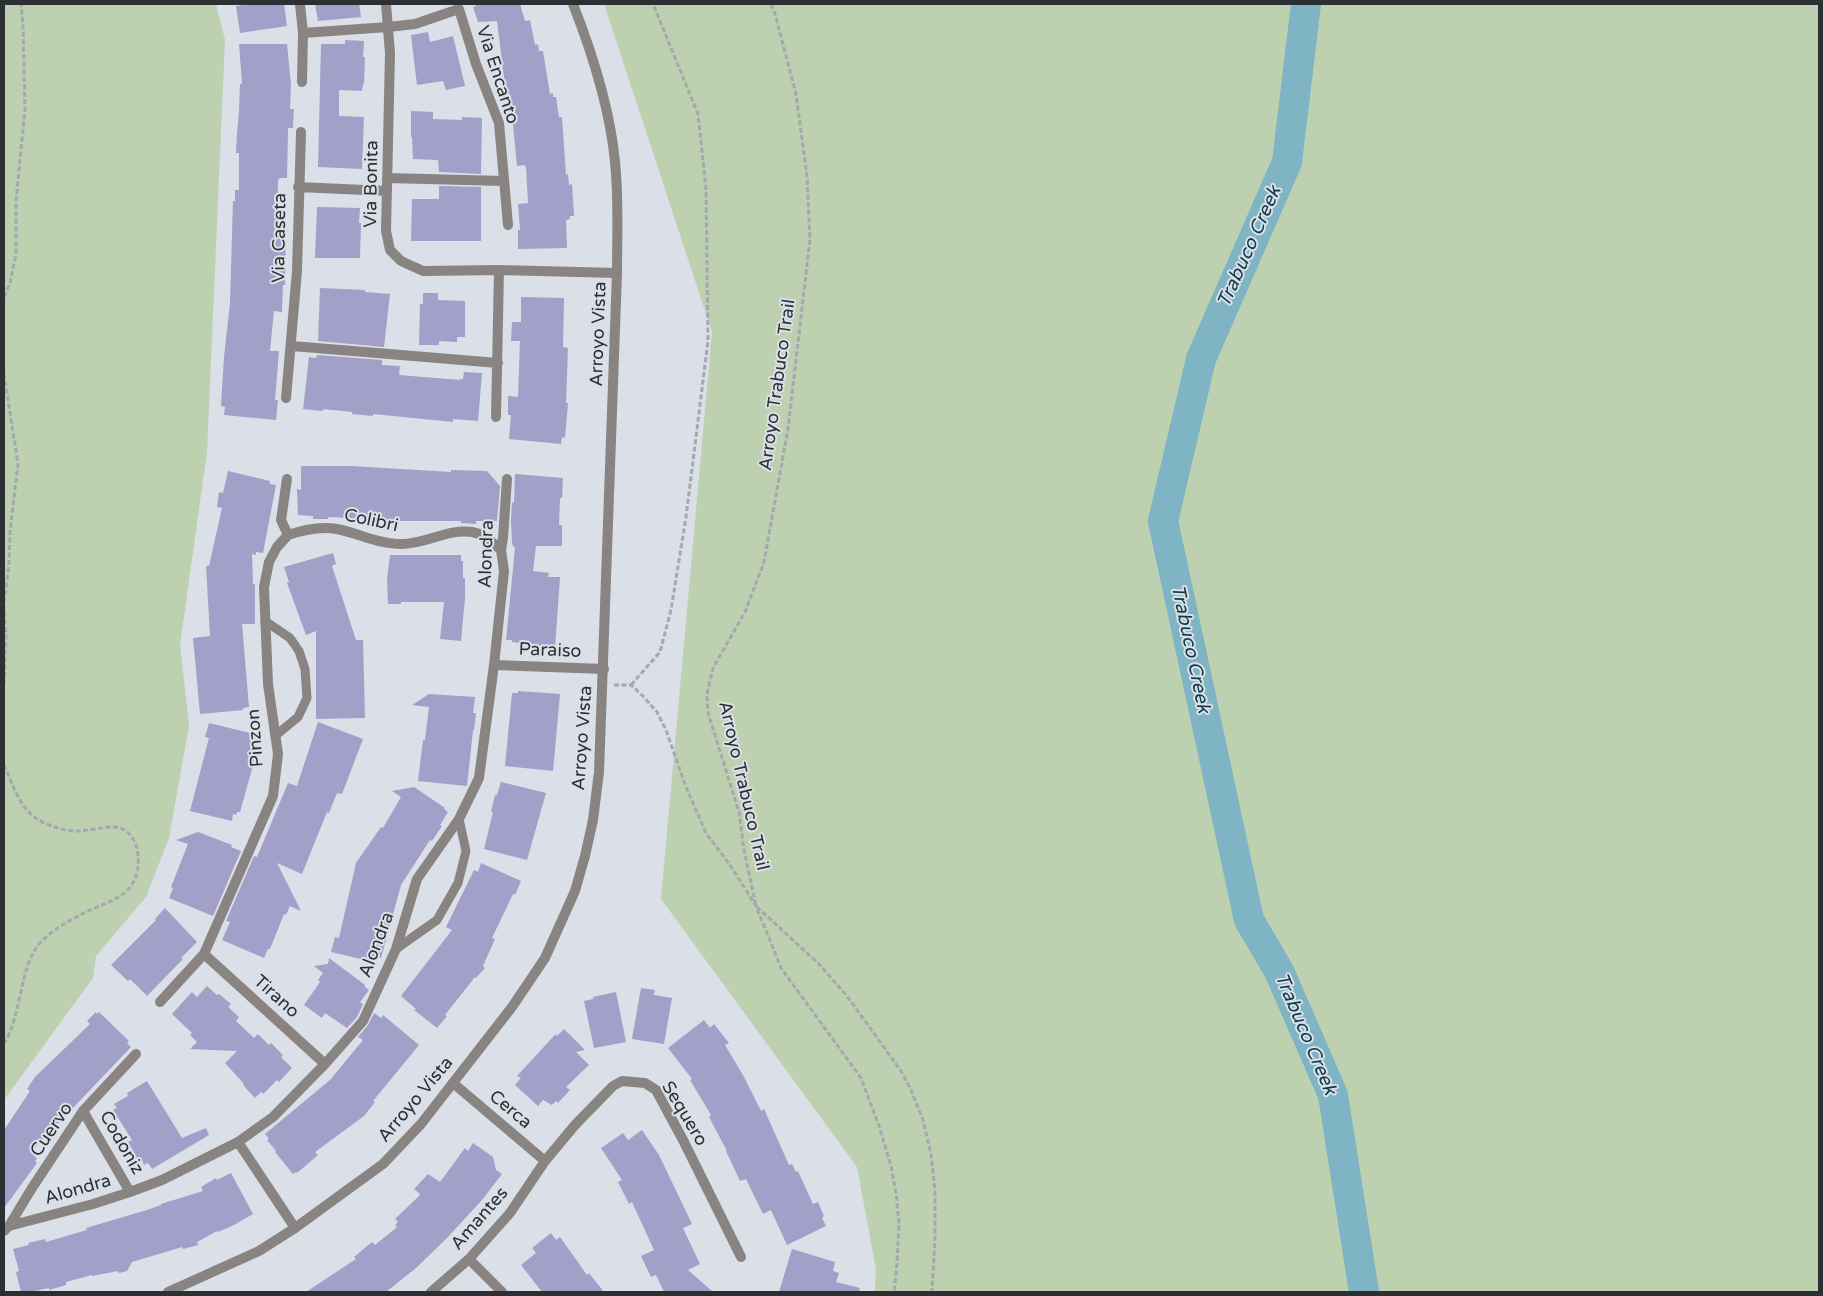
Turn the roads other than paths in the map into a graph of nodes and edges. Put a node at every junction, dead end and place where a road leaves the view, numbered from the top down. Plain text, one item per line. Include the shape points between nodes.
1 (300, 4) edge
2 (386, 4) edge
3 (573, 4) edge
4 (388, 28) junction
5 (303, 32) junction
6 (302, 82) dead end
7 (301, 132) dead end
8 (387, 178) junction
9 (504, 181) junction
10 (298, 187) junction
11 (387, 190) junction
12 (508, 225) dead end
13 (500, 270) junction
14 (617, 273) junction
15 (292, 346) junction
16 (498, 363) junction
17 (286, 398) dead end
18 (496, 417) dead end
19 (506, 479) dead end
20 (286, 480) dead end
21 (288, 535) junction
22 (500, 550) junction
23 (265, 621) junction
24 (494, 665) junction
25 (604, 669) junction
26 (275, 736) junction
27 (459, 819) junction
28 (396, 950) junction
29 (204, 954) junction
30 (160, 1002) dead end
31 (136, 1054) dead end
32 (325, 1064) junction
33 (453, 1083) junction
34 (83, 1111) junction
35 (238, 1142) junction
36 (545, 1161) junction
37 (130, 1192) junction
38 (6, 1228) edge
39 (295, 1228) junction
40 (741, 1257) dead end
41 (469, 1259) junction
42 (168, 1292) edge
43 (431, 1292) edge
44 (502, 1292) edge

1 - 5 street
2 - 4 street, Via Bonita
3 - 14 street, Arroyo Vista via 609,119 615,163
4 - 5 street
4 - 8 street, Via Bonita
4 - 9 street, Via Encanto via 415,24 459,9 499,123
5 - 6 street
7 - 10 street, Via Caseta
8 - 9 street
8 - 11 street, Via Bonita
9 - 12 street, Via Encanto
10 - 11 street
10 - 15 street, Via Caseta
11 - 13 street, Via Bonita via 386,231 390,250 401,261 424,271
13 - 14 street, Via Bonita
13 - 16 street
14 - 25 street, Arroyo Vista
15 - 16 street
15 - 17 street, Via Caseta
16 - 18 street
19 - 22 street, Alondra
20 - 21 street via 280,520
21 - 22 street, Colibri via 336,529 400,544 465,531 486,537
21 - 23 street, Pinzon via 268,562 264,587
22 - 24 street, Alondra via 504,571
23 - 26 street, Pinzon
23 - 26 lane via 290,638 305,669 307,698 298,718
24 - 25 street, Paraiso
24 - 27 street, Alondra via 479,778
25 - 33 street, Arroyo Vista via 600,772 593,820 575,891 545,958
26 - 29 street, Pinzon via 278,754 272,796
27 - 28 street, Alondra via 417,879
27 - 28 lane via 466,851 458,883 437,920
28 - 32 street, Alondra via 363,1021
29 - 30 street, Pinzon
29 - 32 street, Tirano
31 - 34 street, Cuervo
32 - 35 street, Alondra via 273,1117
33 - 36 street, Cerca
33 - 39 street, Arroyo Vista via 383,1164
34 - 37 street, Codoniz
34 - 38 street, Cuervo
35 - 37 street, Alondra via 162,1180
35 - 39 street
36 - 40 street, Sequero via 613,1086 622,1081 645,1083 656,1090
36 - 41 street, Amantes via 510,1213
37 - 38 street, Alondra
39 - 42 street, Arroyo Vista via 259,1251
41 - 43 street, Amantes
41 - 44 street

